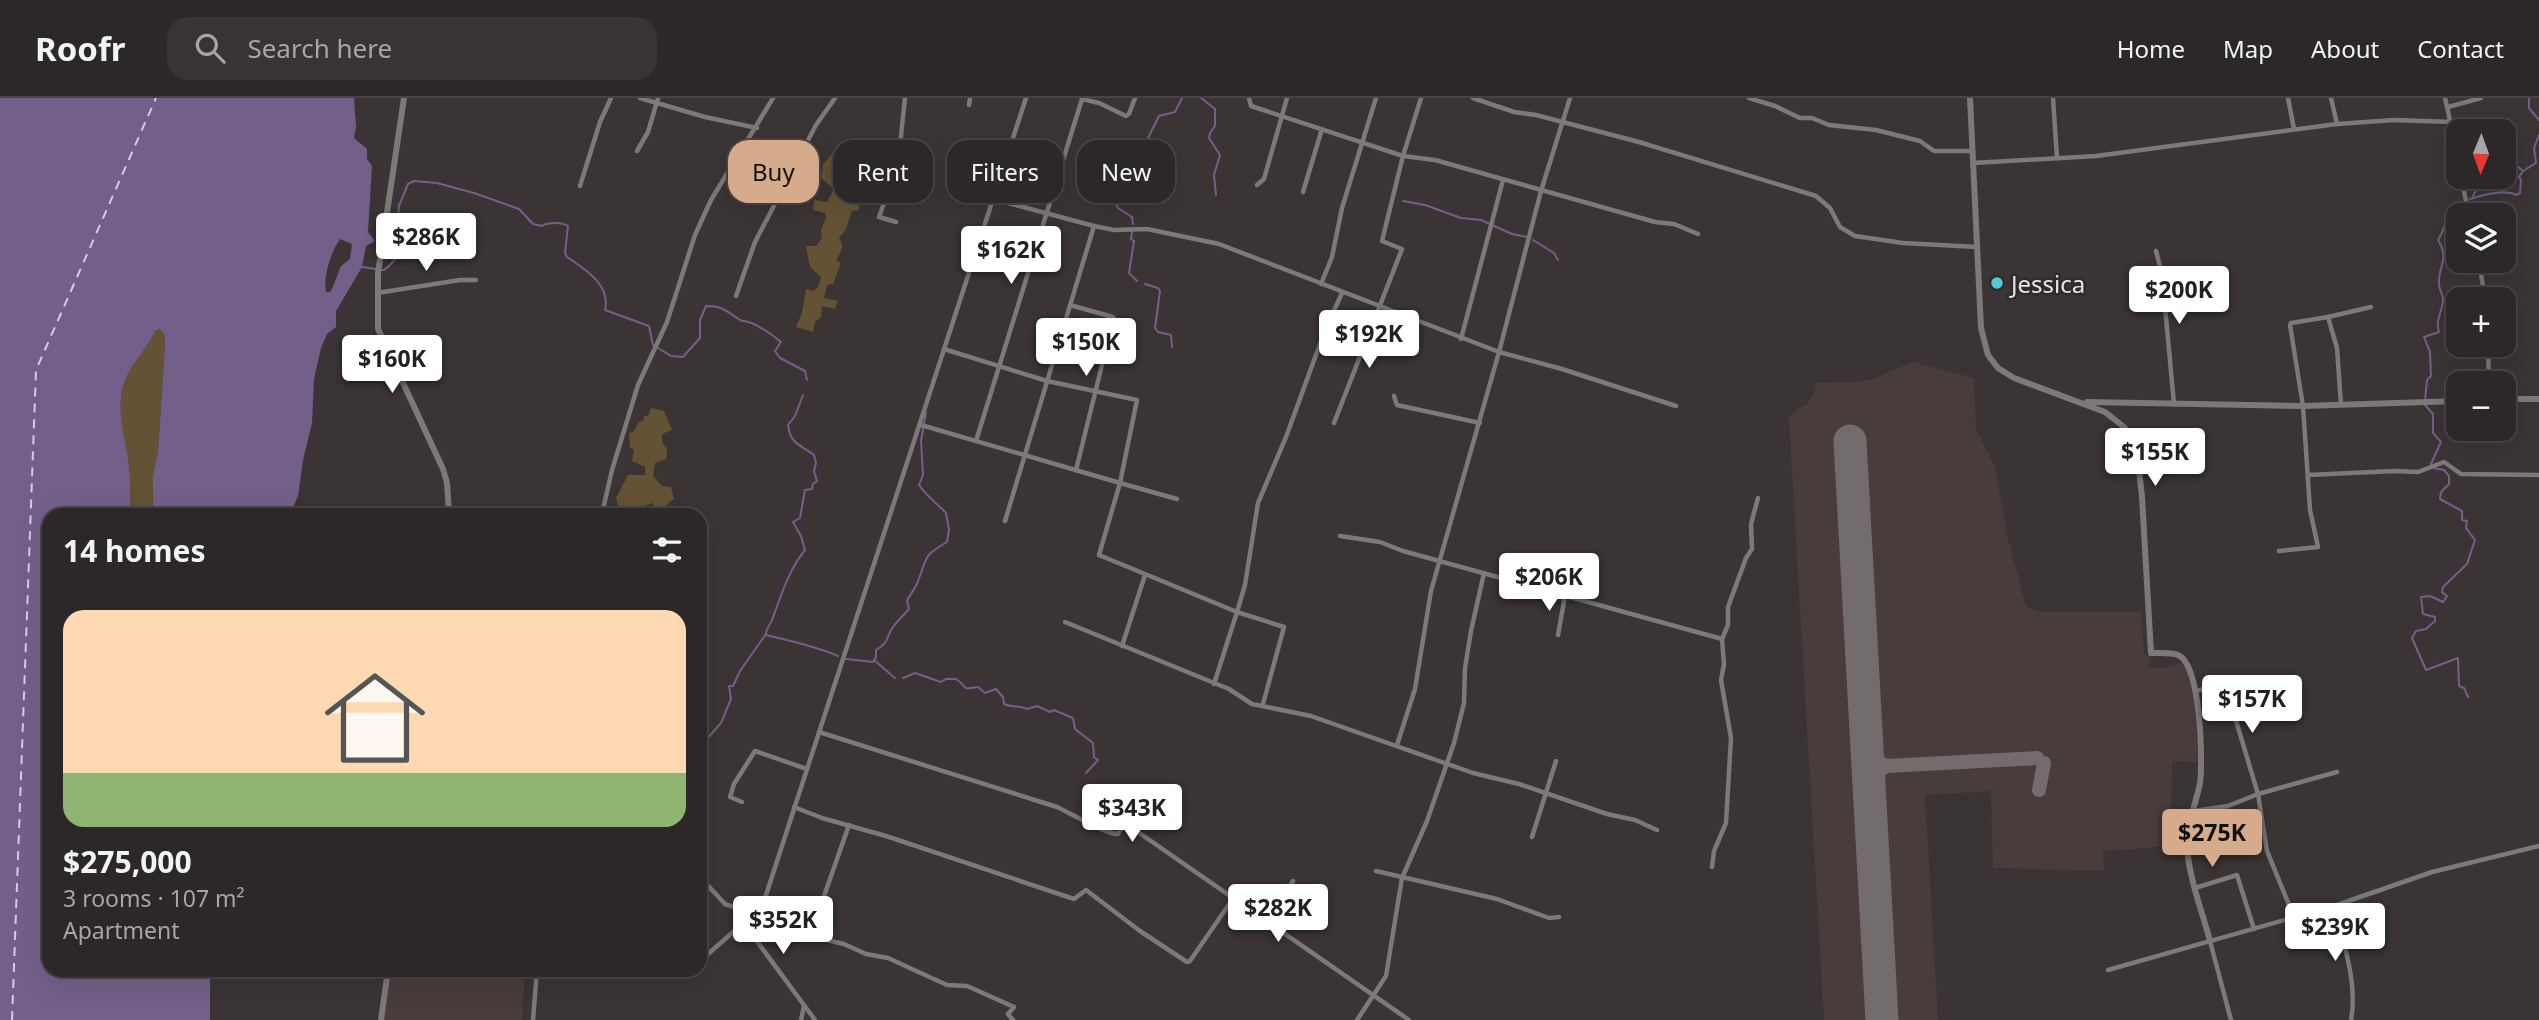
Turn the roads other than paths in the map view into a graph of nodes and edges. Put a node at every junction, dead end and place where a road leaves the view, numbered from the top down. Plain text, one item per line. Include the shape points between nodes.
1 (404, 98) edge
2 (611, 98) edge
3 (640, 98) edge
4 (773, 98) edge
5 (835, 98) edge
6 (905, 98) edge
7 (970, 98) edge
8 (1026, 98) edge
9 (1081, 98) edge
10 (1136, 98) edge
11 (1249, 98) edge
12 (1287, 98) edge
13 (1376, 98) edge
14 (1421, 98) edge
15 (1473, 98) edge
16 (1570, 98) edge
17 (1749, 98) edge
18 (1970, 98) edge
19 (2053, 98) edge
20 (2288, 98) edge
21 (2331, 98) edge
22 (2445, 98) edge
23 (2481, 98) edge
24 (658, 101) edge
25 (969, 104) dead end
26 (2448, 107) junction
27 (1281, 116) junction
28 (2451, 119) edge
29 (1563, 122) junction
30 (2446, 122) edge
31 (2337, 124) junction
32 (757, 128) junction
33 (1322, 129) junction
34 (2294, 129) junction
35 (1012, 140) edge
36 (1362, 142) junction
37 (637, 151) dead end
38 (1972, 152) junction
39 (1403, 156) junction
40 (2057, 158) junction
41 (1973, 163) junction
42 (1503, 180) junction
43 (1257, 185) dead end
44 (580, 186) dead end
45 (1541, 191) junction
46 (1303, 192) dead end
47 (992, 203) edge
48 (1008, 203) edge
49 (1047, 213) junction
50 (896, 222) dead end
51 (1094, 226) junction
52 (1698, 234) dead end
53 (1977, 247) junction
54 (2156, 251) dead end
55 (476, 280) dead end
56 (1321, 284) junction
57 (377, 293) junction
58 (1342, 293) junction
59 (736, 296) dead end
60 (1070, 305) junction
61 (1380, 307) junction
62 (2371, 307) dead end
63 (2328, 317) junction
64 (1461, 339) junction
65 (944, 349) junction
66 (1499, 352) junction
67 (999, 367) junction
68 (1047, 381) junction
69 (1095, 391) junction
70 (1394, 396) dead end
71 (2516, 400) edge
72 (2539, 400) edge
73 (2446, 401) edge
74 (2082, 402) junction
75 (2122, 403) junction
76 (2174, 404) junction
77 (2341, 405) junction
78 (1676, 406) dead end
79 (2303, 406) junction
80 (2115, 418) junction
81 (1334, 423) dead end
82 (1480, 423) junction
83 (921, 425) junction
84 (976, 441) junction
85 (1025, 455) junction
86 (1076, 470) junction
87 (2308, 475) junction
88 (2539, 475) edge
89 (1121, 483) junction
90 (1758, 498) dead end
91 (1177, 499) dead end
92 (449, 508) edge
93 (604, 508) edge
94 (1005, 521) dead end
95 (1340, 536) dead end
96 (2279, 551) dead end
97 (1441, 561) junction
98 (1485, 573) junction
99 (1145, 575) junction
100 (1565, 596) junction
101 (1237, 612) junction
102 (1065, 622) dead end
103 (1558, 635) dead end
104 (1722, 639) junction
105 (1122, 646) junction
106 (1214, 684) junction
107 (2196, 691) junction
108 (1262, 704) junction
109 (819, 732) junction
110 (1397, 745) junction
111 (1556, 761) dead end
112 (1446, 762) junction
113 (807, 769) junction
114 (2337, 772) dead end
115 (1545, 793) junction
116 (2258, 794) junction
117 (742, 802) dead end
118 (794, 807) junction
119 (2194, 811) junction
120 (849, 825) junction
121 (1657, 830) dead end
122 (1532, 837) dead end
123 (2539, 846) edge
124 (1712, 867) dead end
125 (1376, 871) dead end
126 (1402, 878) junction
127 (1293, 881) dead end
128 (707, 885) edge
129 (2195, 888) junction
130 (1234, 897) junction
131 (761, 903) junction
132 (2334, 906) junction
133 (751, 913) junction
134 (760, 914) junction
135 (1559, 917) dead end
136 (2294, 918) junction
137 (742, 921) junction
138 (1268, 922) junction
139 (2254, 929) junction
140 (810, 936) junction
141 (756, 940) junction
142 (2210, 941) junction
143 (707, 955) edge
144 (2108, 970) dead end
145 (387, 977) edge
146 (536, 977) edge
147 (1373, 996) junction
148 (804, 1006) junction
149 (1008, 1014) junction
150 (381, 1020) edge
151 (533, 1020) edge
152 (801, 1020) edge
153 (815, 1020) edge
154 (1005, 1020) edge
155 (1013, 1020) edge
156 (1357, 1020) edge
157 (1409, 1020) edge
158 (2231, 1020) edge
159 (2351, 1020) edge

1 - 57 street
2 - 44 street
3 - 24 street
4 - 32 street
5 - 59 street via 755,242
6 - 50 street via 898,164 879,217
7 - 25 street
8 - 35 street
9 - 10 street via 1126,116
9 - 49 street
11 - 27 street via 1251,106
12 - 27 street
13 - 36 street
14 - 39 street
15 - 29 street
16 - 29 street
17 - 38 street via 1800,118 1920,141 1934,151
18 - 38 street
19 - 40 street
20 - 34 street
21 - 31 street
22 - 26 street
23 - 26 street
24 - 32 street
24 - 37 street
26 - 28 street
27 - 33 street
27 - 43 street via 1264,179
29 - 45 street
29 - 53 street via 1816,195 1840,227 1855,236
30 - 31 street
31 - 34 street
32 - 93 street via 711,200 695,235 638,385
33 - 36 street
33 - 46 street
34 - 40 street
36 - 39 street
36 - 56 street
38 - 41 street
39 - 42 street via 1435,160
39 - 61 street via 1382,241 1402,249
40 - 41 street
41 - 53 street
42 - 45 street
42 - 64 street
45 - 52 street
45 - 66 street
47 - 65 street
48 - 49 street
49 - 51 street
49 - 67 street
51 - 56 street via 1147,229 1219,244
51 - 60 street
53 - 74 street via 1981,328 1989,355 2014,378
54 - 76 street
55 - 57 street
56 - 58 street
57 - 92 street via 379,335 443,469
58 - 61 street
58 - 101 street via 1258,503
60 - 68 street
60 - 69 street via 1116,321
61 - 64 street
61 - 81 street
62 - 63 street
63 - 77 street via 2337,348
63 - 79 street via 2290,325
64 - 66 street
65 - 67 street
65 - 83 street
66 - 78 street
66 - 82 street
67 - 68 street
67 - 84 street
68 - 69 street
68 - 85 street
69 - 86 street
69 - 89 street via 1137,400
70 - 82 street via 1398,405
71 - 72 street
73 - 77 street
74 - 75 street
74 - 80 street
75 - 76 street
75 - 80 street via 2114,410
76 - 79 street
77 - 79 street
79 - 87 street
80 - 107 street via 2131,436 2138,460 2151,653 2177,654 2185,660
82 - 97 street
83 - 84 street
83 - 109 street
84 - 85 street
85 - 86 street
85 - 94 street
86 - 89 street
87 - 88 street via 2418,472 2446,463 2461,474
87 - 96 street via 2318,547
89 - 91 street
89 - 99 street via 1099,555
90 - 104 street via 1751,524 1752,549 1728,607
95 - 97 street via 1380,542
97 - 98 street
97 - 110 street via 1431,591 1415,689
98 - 100 street
98 - 112 street via 1471,631 1464,703
99 - 101 street
99 - 105 street
100 - 103 street
100 - 104 street
101 - 106 street
101 - 108 street via 1284,627
102 - 105 street
104 - 124 street via 1720,680 1731,738 1726,823
105 - 106 street
106 - 108 street via 1249,703
107 - 116 street via 2225,684
107 - 119 street via 2202,762
108 - 110 street
109 - 113 street
109 - 130 street via 1056,806 1109,834 1118,834 1125,823
110 - 112 street
111 - 115 street
112 - 115 street
112 - 126 street
113 - 117 street via 755,751 730,797
113 - 118 street
114 - 116 street
115 - 121 street
115 - 122 street
116 - 119 street via 2228,806
116 - 136 street via 2267,851
118 - 120 street
118 - 131 street
119 - 129 street via 2187,849
120 - 130 street via 1074,899 1086,890 1187,962
120 - 140 street
123 - 132 street via 2432,872
125 - 126 street
126 - 135 street
126 - 147 street via 1387,974
127 - 138 street
128 - 133 street via 725,904
129 - 139 street via 2237,875
129 - 142 street
130 - 138 street
131 - 133 street
131 - 134 street
132 - 136 street
132 - 159 street via 2350,973
133 - 137 street
134 - 140 street
134 - 141 street
136 - 139 street
137 - 141 street
137 - 143 street
138 - 147 street
139 - 142 street
140 - 149 street via 888,958 947,985 967,986 1014,1007
141 - 148 street
142 - 144 street
142 - 158 street
145 - 150 street
146 - 151 street
147 - 156 street
147 - 157 street
148 - 152 street
148 - 153 street
149 - 154 street
149 - 155 street

